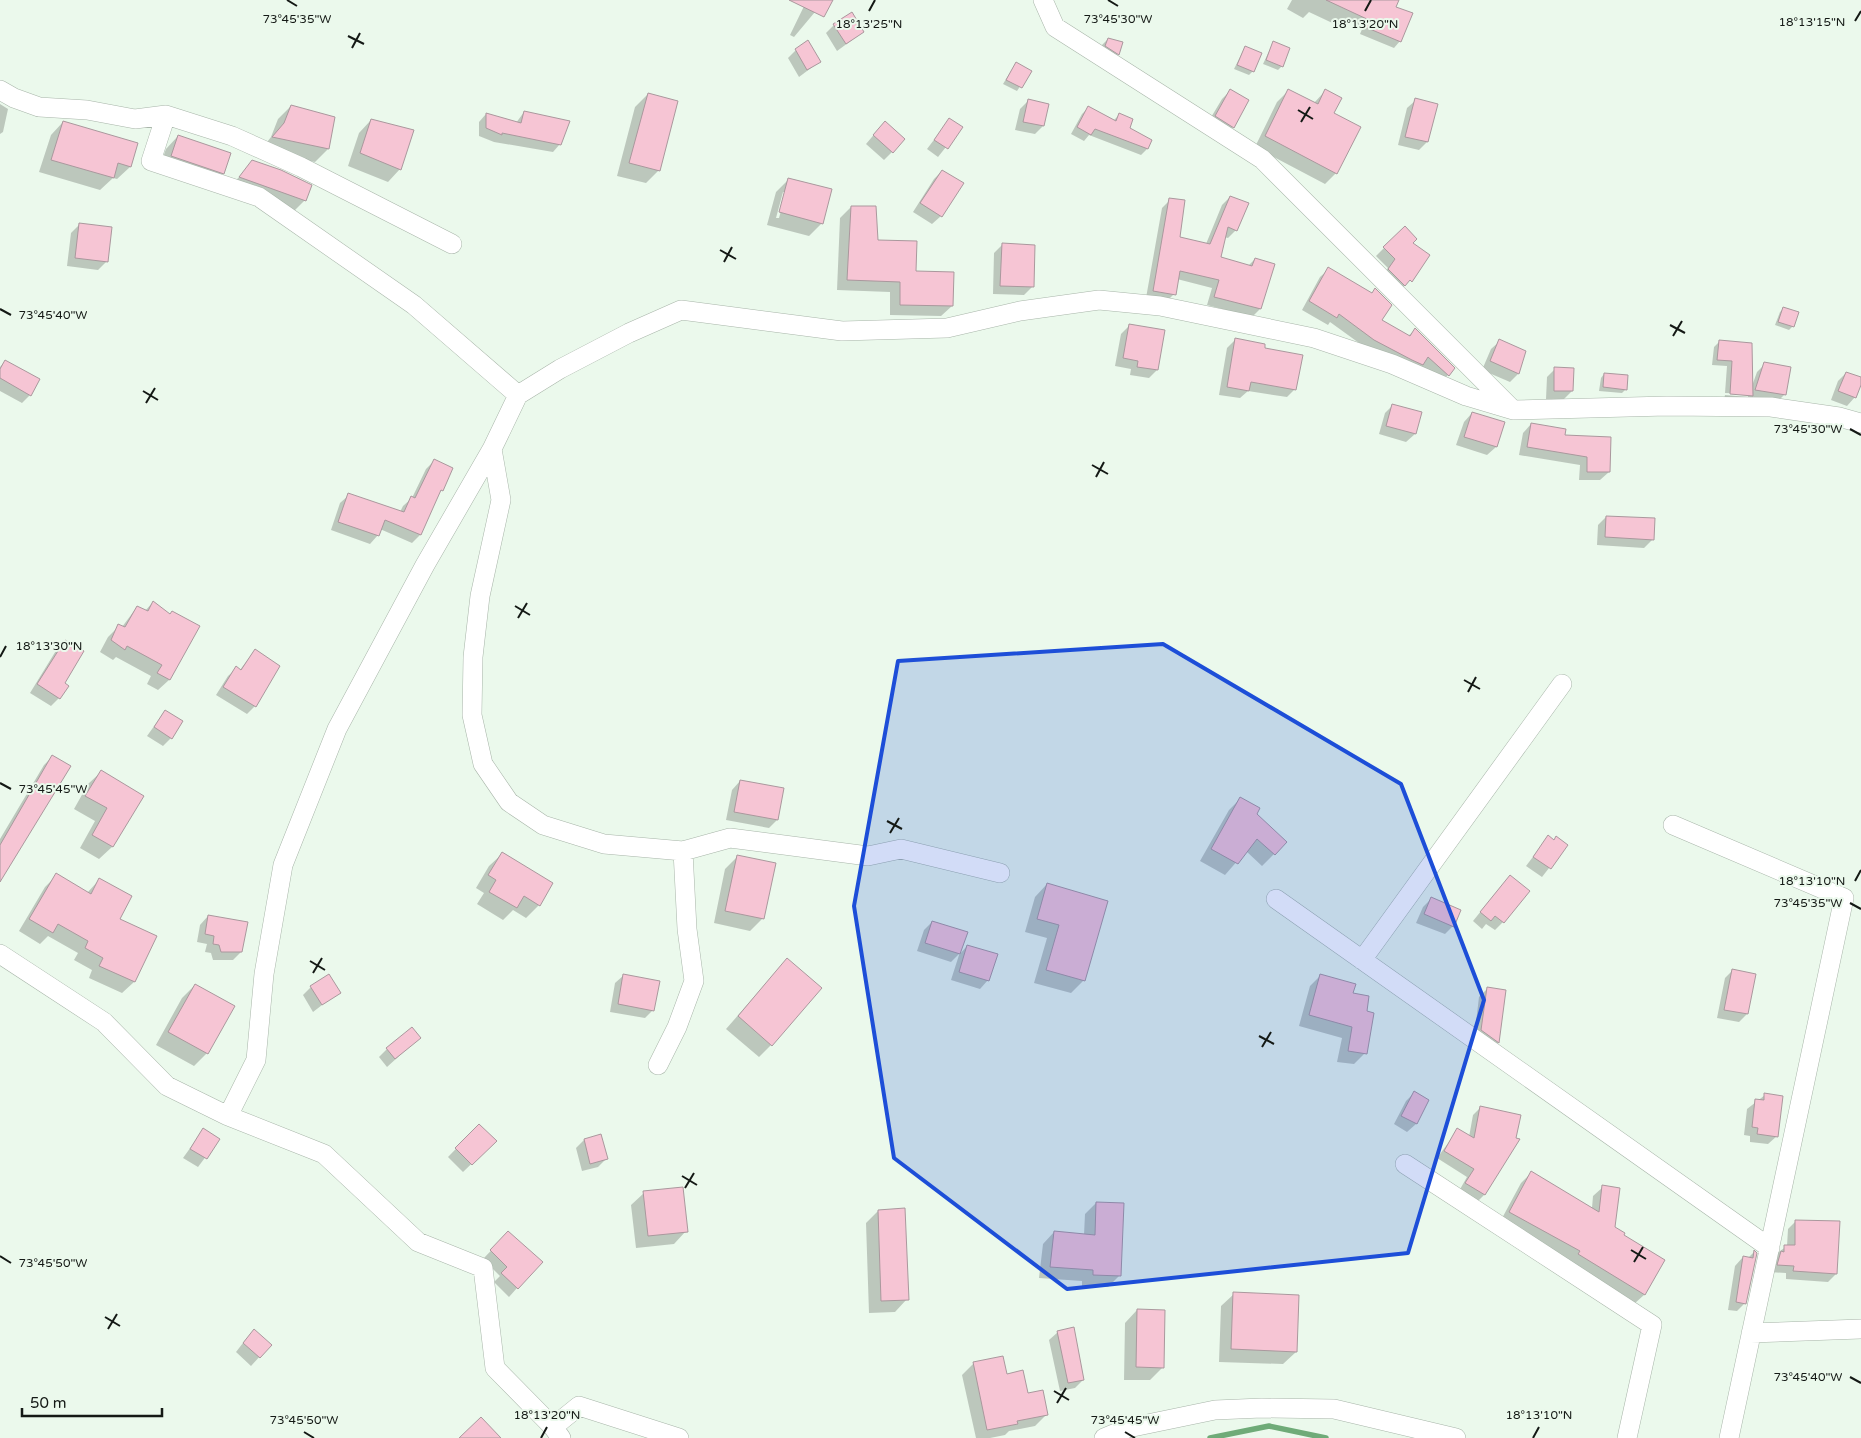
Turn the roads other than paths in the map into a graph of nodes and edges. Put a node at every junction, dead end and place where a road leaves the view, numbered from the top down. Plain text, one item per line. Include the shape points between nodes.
1 (1042, 0) edge
2 (0, 90) edge
3 (166, 115) junction
4 (452, 244) dead end
5 (518, 395) junction
6 (1513, 410) junction
7 (1861, 423) edge
8 (492, 449) junction
9 (1562, 684) dead end
10 (1674, 825) dead end
11 (683, 851) junction
12 (1000, 873) dead end
13 (1276, 899) dead end
14 (0, 954) edge
15 (1362, 960) junction
16 (658, 1065) dead end
17 (228, 1116) junction
18 (1405, 1164) dead end
19 (1770, 1248) junction
20 (1861, 1329) edge
21 (1751, 1333) junction
22 (557, 1432) edge
23 (679, 1438) edge
24 (1104, 1438) edge
25 (1456, 1438) edge
26 (1628, 1438) edge
27 (1729, 1438) edge

1 - 6 street via 1055,27 1262,159
2 - 3 street via 39,106 135,118
3 - 4 street via 249,144 301,167
3 - 5 street via 151,161 259,197 414,305
5 - 6 street via 629,333 681,310 842,331 947,328 1020,311 1099,300 1160,306 1314,338 1392,364 1466,396
5 - 8 street
6 - 7 street via 1772,407
8 - 11 street via 502,500 480,596 473,657 472,715 484,764 509,802 543,825 604,844
8 - 17 street via 337,728 282,865 264,974 256,1060
9 - 15 street
10 - 19 street via 1844,898
11 - 12 street via 730,838 868,856 901,849
11 - 16 street via 687,929 694,981 678,1027
13 - 15 street
14 - 17 street via 104,1022 167,1086
15 - 19 street
17 - 22 street via 324,1154 418,1242 483,1268 495,1368
18 - 26 street via 1652,1325
19 - 21 street
20 - 21 street
21 - 27 street
22 - 23 street via 579,1406
24 - 25 street via 1128,1428 1215,1410 1271,1408 1334,1409

